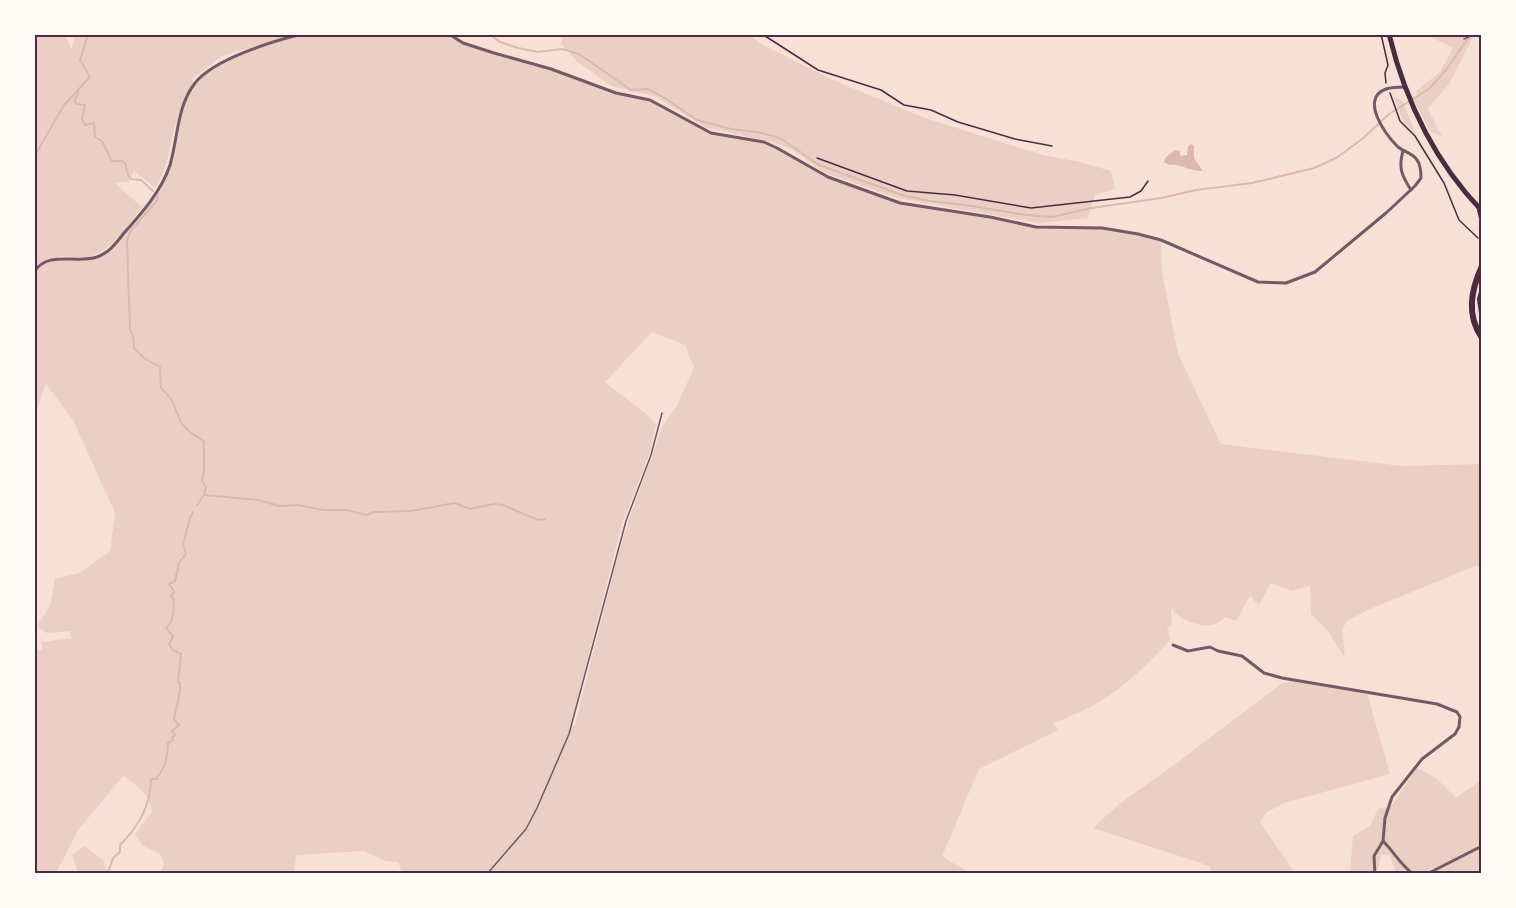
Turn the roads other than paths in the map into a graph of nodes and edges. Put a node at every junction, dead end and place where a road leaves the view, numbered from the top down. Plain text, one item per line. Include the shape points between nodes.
1 (302, 34) edge
2 (449, 34) edge
3 (1389, 34) edge
4 (1476, 34) edge
5 (1464, 39) dead end
6 (1405, 87) junction
7 (1403, 151) junction
8 (1411, 190) junction
9 (1481, 211) edge
10 (1482, 218) edge
11 (1482, 266) edge
12 (34, 272) edge
13 (1482, 292) edge
14 (1482, 313) edge
15 (1482, 338) edge
16 (662, 413) dead end
17 (1173, 645) dead end
18 (1383, 841) junction
19 (1482, 846) edge
20 (487, 873) edge
21 (1375, 873) edge
22 (1413, 873) edge
23 (1427, 873) edge

1 - 12 street via 232,58 205,73 182,107 173,154 162,184 126,231 107,252 96,257 59,258
2 - 8 street via 494,54 650,100 711,133 764,142 828,177 900,203 1036,227 1102,228 1138,234 1258,282 1286,283 1316,272
3 - 6 main road
4 - 5 lane
6 - 7 street via 1379,92 1375,101 1376,115 1386,133
6 - 9 main road via 1439,157
7 - 8 street via 1401,173
7 - 8 street via 1417,159 1421,171 1421,178
9 - 10 highway
11 - 15 highway via 1471,299 1473,320
13 - 14 highway
16 - 20 lane via 626,521 569,735 526,829
17 - 18 street via 1188,651 1210,647 1242,656 1264,673 1282,678 1437,704 1456,712 1460,717 1455,734 1422,759 1392,797
18 - 21 street via 1374,856
18 - 22 street via 1402,866
19 - 23 street

